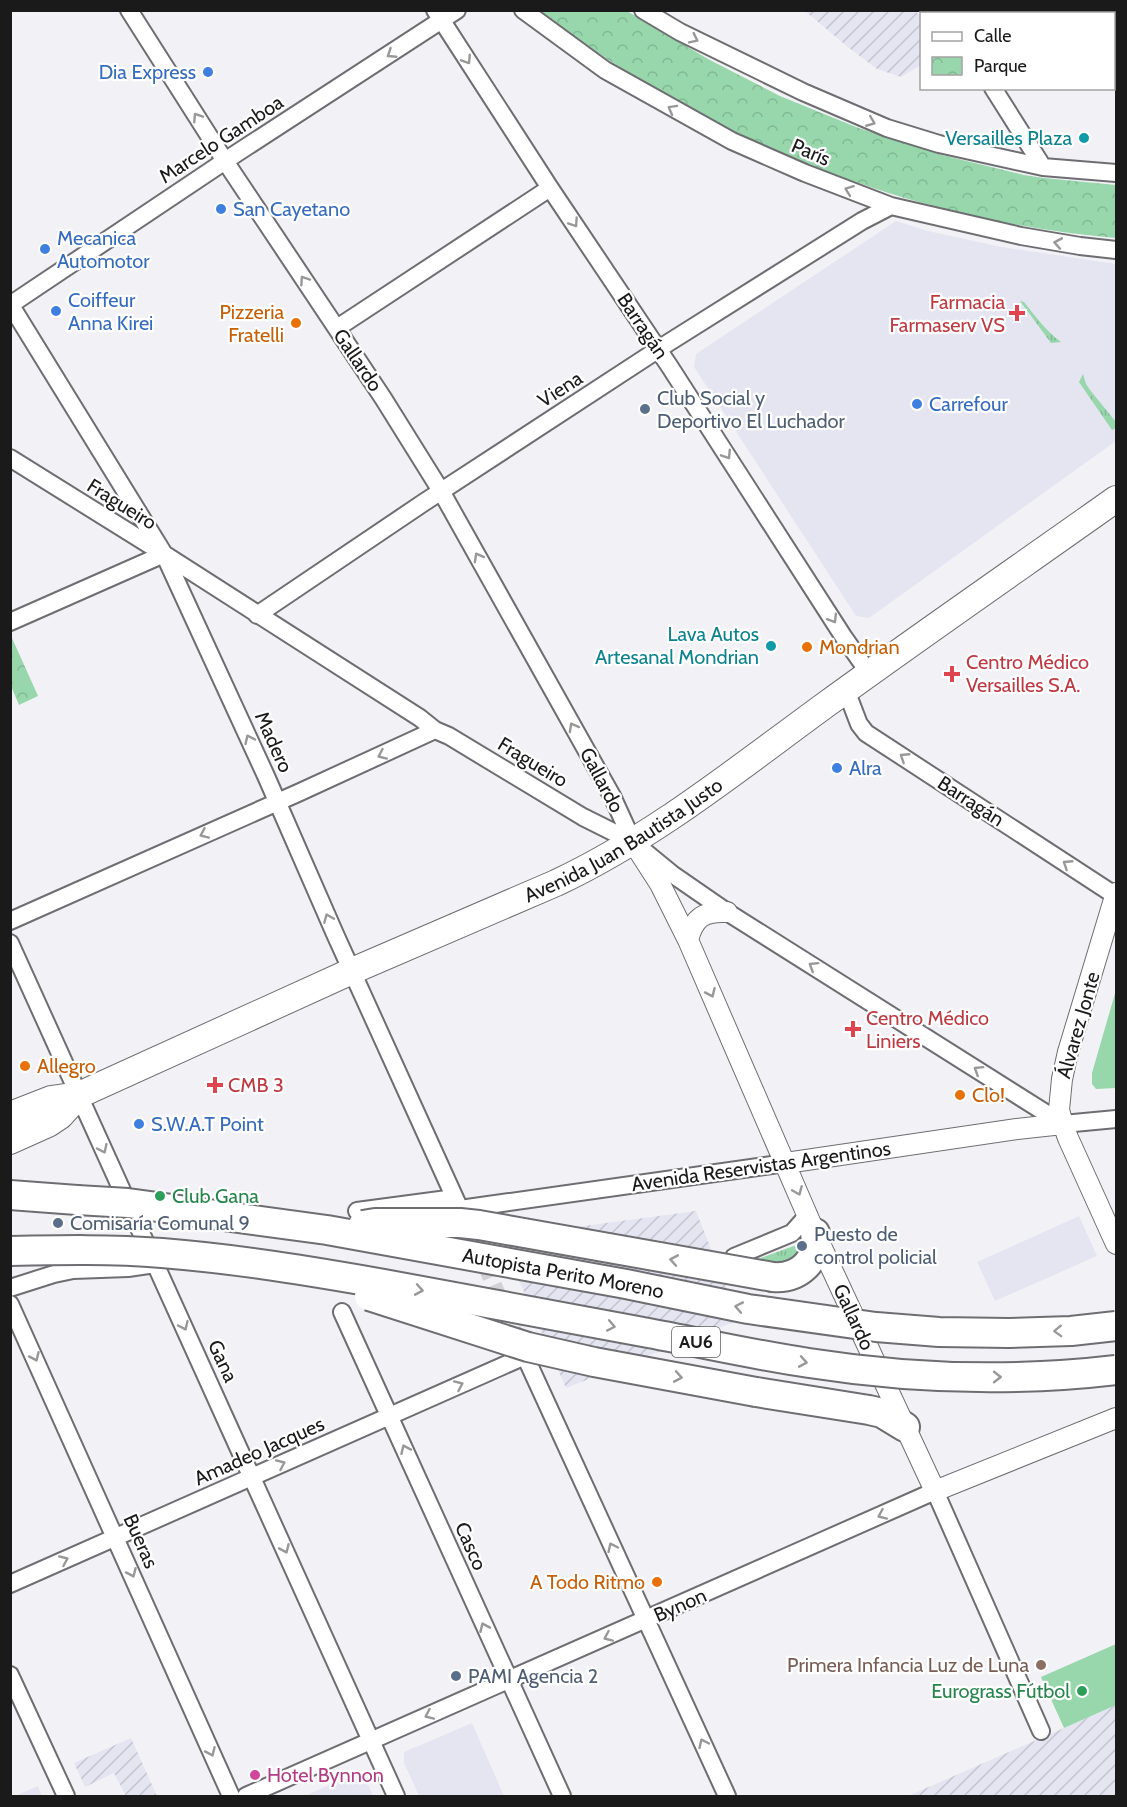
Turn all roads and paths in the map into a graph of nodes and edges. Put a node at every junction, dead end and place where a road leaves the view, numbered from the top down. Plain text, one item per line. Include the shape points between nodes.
1 (129, 10) edge
2 (458, 10) edge
3 (523, 10) edge
4 (643, 10) edge
5 (438, 16) edge
6 (994, 90) edge
7 (225, 160) junction
8 (1043, 167) junction
9 (1116, 173) edge
10 (550, 188) junction
11 (891, 206) junction
12 (1116, 250) edge
13 (11, 305) edge
14 (337, 328) junction
15 (659, 349) junction
16 (10, 458) edge
17 (441, 491) junction
18 (1116, 499) edge
19 (164, 554) junction
20 (257, 615) junction
21 (10, 622) edge
22 (869, 673) junction
23 (846, 690) junction
24 (435, 730) junction
25 (278, 802) junction
26 (633, 842) junction
27 (1116, 895) edge
28 (727, 912) junction
29 (10, 921) edge
30 (688, 940) junction
31 (10, 943) edge
32 (352, 971) junction
33 (79, 1095) junction
34 (10, 1115) edge
35 (1116, 1119) edge
36 (1062, 1124) junction
37 (10, 1141) edge
38 (786, 1163) junction
39 (10, 1195) edge
40 (77, 1200) junction
41 (10, 1201) edge
42 (460, 1208) junction
43 (357, 1211) dead end
44 (812, 1224) junction
45 (327, 1230) junction
46 (1116, 1244) edge
47 (10, 1251) edge
48 (734, 1257) dead end
49 (155, 1264) junction
50 (279, 1266) junction
51 (10, 1288) edge
52 (10, 1304) edge
53 (342, 1312) dead end
54 (1116, 1326) edge
55 (1116, 1370) edge
56 (390, 1416) junction
57 (1116, 1418) edge
58 (905, 1427) junction
59 (253, 1476) junction
60 (935, 1491) junction
61 (116, 1537) junction
62 (10, 1584) edge
63 (646, 1620) junction
64 (10, 1676) edge
65 (508, 1681) junction
66 (1041, 1731) dead end
67 (371, 1741) junction
68 (66, 1797) edge
69 (231, 1797) edge
70 (246, 1797) edge
71 (396, 1797) edge
72 (561, 1797) edge
73 (727, 1797) edge

7 -> 1 street, Gallardo
2 - 5 street, Marcelo Gamboa
11 -> 3 street, París via 723,136 605,70
4 -> 8 street via 803,92 887,128
5 -> 7 street, Marcelo Gamboa
5 -> 10 street, Barragán
6 - 8 street
7 - 13 street, Marcelo Gamboa
14 -> 7 street, Gallardo
8 - 9 street
10 - 14 street
10 -> 15 street, Barragán
12 -> 11 street, París via 1021,236
11 - 15 street, Viena
13 - 19 street, Madero
14 - 17 street, Gallardo
15 - 17 street, Viena
15 -> 22 street, Barragán
16 - 19 street, Fragueiro
17 - 20 street, Viena
26 -> 17 street, Gallardo via 612,796
18 - 22 main road, Avenida Juan Bautista Justo
19 - 20 street, Fragueiro
19 - 21 street
25 -> 19 street, Madero
20 - 24 street, Fragueiro
22 - 23 main road, Avenida Juan Bautista Justo
23 - 26 main road, Avenida Juan Bautista Justo
27 -> 23 street, Barragán via 866,733
24 -> 25 street
24 - 26 street, Fragueiro
25 -> 29 street
32 -> 25 street, Madero
26 - 28 street, Fragueiro
26 - 30 street, Gallardo
26 - 32 main road, Avenida Juan Bautista Justo via 556,883
27 - 36 street, Álvarez Jonte via 1068,1052 1059,1110
28 - 30 street via 701,917
36 -> 28 street, Fragueiro
30 -> 38 street, Gallardo
31 - 33 street, Gana
32 - 33 main road, Avenida Juan Bautista Justo
32 - 42 street, Madero
33 - 34 main road, Avenida Juan Bautista Justo via 51,1099
33 - 37 main road, Avenida Juan Bautista Justo via 48,1124
33 -> 49 street, Gana
35 - 36 street
36 - 38 street, Avenida Reservistas Argentinos
36 - 46 street
38 - 42 street, Avenida Reservistas Argentinos
38 -> 44 street, Gallardo
39 - 40 highway
40 - 41 highway, Autopista Perito Moreno / AU6
40 - 45 highway, Autopista Perito Moreno / AU6, bridge via 128,1203
42 - 43 street, Avenida Reservistas Argentinos
44 -> 45 highway, bridge via 814,1254 806,1266 781,1278 470,1224 375,1223
44 - 48 street
44 - 58 street, Gallardo
54 -> 45 highway, Autopista Perito Moreno / AU6, bridge via 1009,1333 876,1327 748,1309
47 - 50 highway, AU6, bridge via 159,1252
49 - 51 street via 73,1270
49 -> 59 street, Gana
50 -> 55 highway, AU6, bridge via 808,1363 954,1377
50 -> 58 highway, bridge via 528,1347 869,1410
52 -> 61 street, Bueras
53 - 56 street, Casco
59 -> 56 street, Amadeo Jacques
56 - 63 street, Amadeo Jacques via 525,1356
65 -> 56 street, Casco
57 - 60 street, Bynon
58 - 60 street, Gallardo
59 - 61 street, Amadeo Jacques
59 -> 67 street, Gana
60 -> 63 street, Bynon
60 - 66 street, Gallardo
62 -> 61 street, Amadeo Jacques
61 -> 69 street, Bueras
63 -> 65 street, Bynon
73 -> 63 street
64 - 68 street
65 -> 67 street, Bynon
65 - 72 street, Casco
67 - 70 street, Bynon
67 - 71 street, Gana

